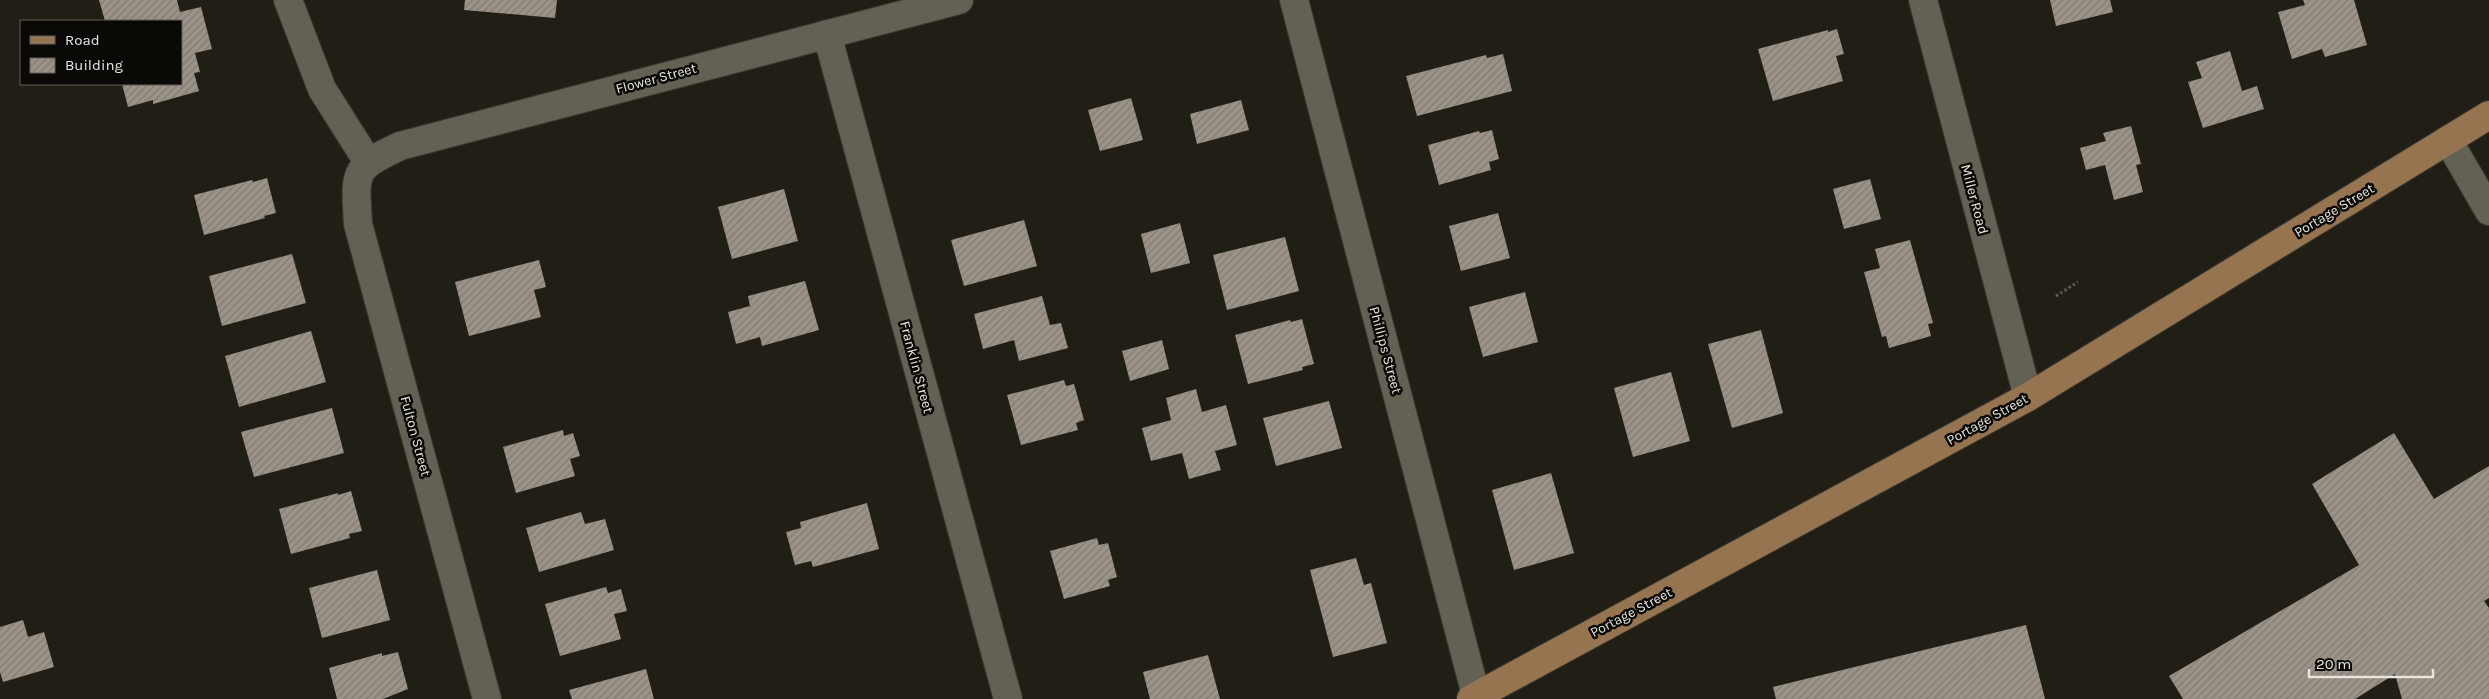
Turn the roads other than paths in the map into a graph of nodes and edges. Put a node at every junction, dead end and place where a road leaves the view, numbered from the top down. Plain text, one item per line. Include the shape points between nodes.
1 (288, 0) edge
2 (959, 0) edge
3 (1294, 0) edge
4 (1923, 0) edge
5 (827, 34) junction
6 (2489, 115) edge
7 (2448, 140) junction
8 (364, 167) junction
9 (2489, 211) edge
10 (2028, 397) junction
11 (1475, 698) edge
12 (487, 699) edge
13 (1008, 699) edge

1 - 8 street via 322,90
2 - 5 street, Flower Street
3 - 11 street, Phillips Street
4 - 10 street, Miller Road
5 - 8 street, Flower Street via 400,146
5 - 13 street, Franklin Street
6 - 7 main road, Portage Street
7 - 9 street
7 - 10 main road, Portage Street
8 - 12 street, Fulton Street via 356,188 358,224
10 - 11 main road, Portage Street

